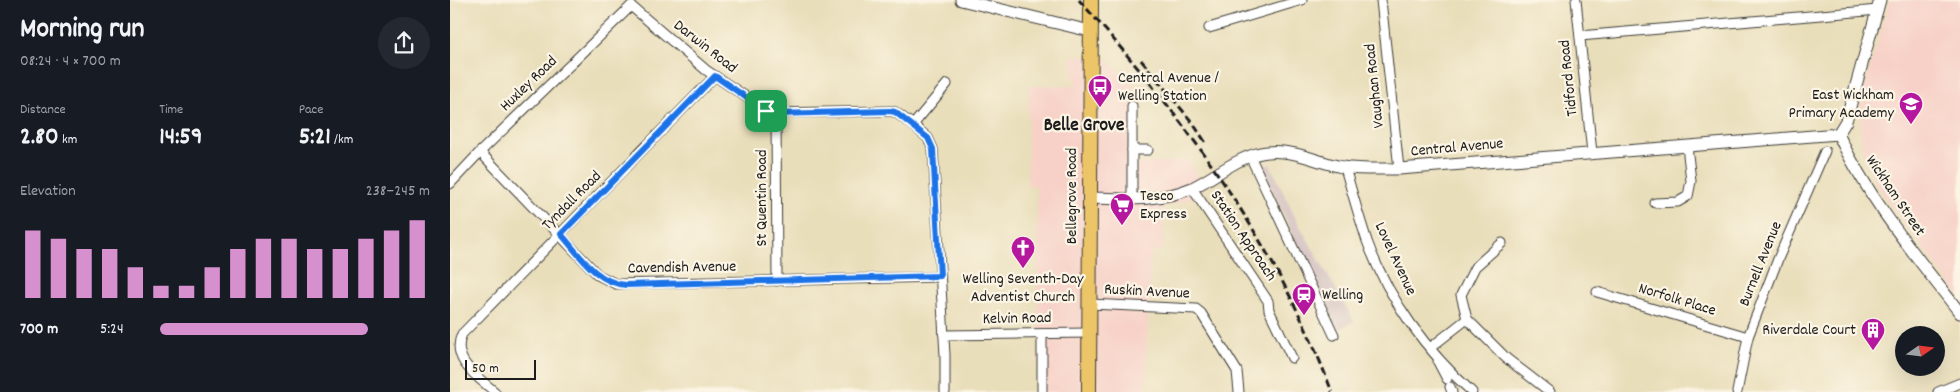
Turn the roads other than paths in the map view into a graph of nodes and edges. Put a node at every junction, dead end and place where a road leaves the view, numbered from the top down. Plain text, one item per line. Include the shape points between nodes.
1 (961, 0) edge
2 (1091, 0) edge
3 (1302, 0) edge
4 (1382, 0) edge
5 (1576, 0) edge
6 (631, 3) edge
7 (1879, 5) edge
8 (1209, 28) dead end
9 (1090, 31) junction
10 (1580, 36) junction
11 (715, 76) junction
12 (947, 84) dead end
13 (1132, 106) dead end
14 (776, 114) junction
15 (913, 125) junction
16 (1838, 134) junction
17 (1687, 146) junction
18 (1132, 150) junction
19 (1148, 150) dead end
20 (1826, 151) dead end
21 (480, 152) junction
22 (1592, 153) junction
23 (1250, 156) junction
24 (1345, 168) junction
25 (1399, 169) junction
26 (450, 184) edge
27 (1192, 188) junction
28 (1090, 198) junction
29 (1132, 199) junction
30 (1655, 203) dead end
31 (561, 234) junction
32 (1502, 243) dead end
33 (940, 276) junction
34 (777, 281) junction
35 (1597, 292) dead end
36 (1090, 304) junction
37 (1960, 313) edge
38 (1467, 319) junction
39 (1090, 333) junction
40 (1042, 334) junction
41 (944, 335) junction
42 (1334, 335) dead end
43 (1748, 337) junction
44 (1432, 351) junction
45 (1292, 358) dead end
46 (1960, 383) edge
47 (1449, 386) edge
48 (1468, 391) edge
49 (495, 392) edge
50 (945, 392) edge
51 (1042, 392) edge
52 (1090, 392) edge
53 (1239, 392) edge
54 (1550, 392) edge
55 (1737, 392) edge
56 (1938, 392) edge

1 - 9 street
2 - 9 main road, Bellegrove Road
3 - 8 street
4 - 25 street, Vaughan Road
5 - 10 street, Tidford Road
6 - 11 street, Darwin Road
6 - 21 street, Huxley Road
7 - 10 street
7 - 16 street via 1846,121
9 - 28 main road, Bellegrove Road
10 - 22 street, Tidford Road
11 - 14 street, Darwin Road via 766,111
11 - 31 street, Tyndall Road
12 - 15 street
13 - 18 street
14 - 15 street, Darwin Road via 890,111
14 - 34 street, St Quentin Road
15 - 33 street, Darwin Road via 928,138 933,149
16 - 17 street, Central Avenue
16 - 37 street, Wickham Street via 1861,180
17 - 22 street, Central Avenue
17 - 30 street via 1691,181 1688,196 1678,202
18 - 19 street
18 - 29 street
20 - 43 street, Burnell Avenue
21 - 26 street, Huxley Road
21 - 31 street, Cavendish Avenue
22 - 25 street, Central Avenue
23 - 24 street, Central Avenue via 1288,151
23 - 27 street, Central Avenue
23 - 42 street
24 - 25 street, Central Avenue
24 - 44 street, Lovel Avenue via 1368,243 1380,269 1414,329
27 - 29 street, Central Avenue
27 - 45 street, Station Approach via 1260,287
28 - 29 street, Central Avenue
28 - 36 main road, Bellegrove Road
31 - 34 street, Cavendish Avenue via 598,275 616,284
31 - 49 street, Tyndall Road via 458,341 458,351 467,367
32 - 38 street via 1475,267 1461,295
33 - 34 street, Cavendish Avenue
33 - 41 street, Darwin Road
35 - 43 street, Norfolk Place
36 - 39 main road, Bellegrove Road
36 - 53 street, Ruskin Avenue via 1196,309 1237,371
38 - 44 street
38 - 54 street via 1506,358
39 - 40 street, Kelvin Road
39 - 52 main road, Bellegrove Road
40 - 41 street, Kelvin Road
40 - 51 street
41 - 50 street, Darwin Road
43 - 55 street, Burnell Avenue
44 - 47 street, Lovel Avenue
44 - 48 street, Lovel Avenue
46 - 56 street

